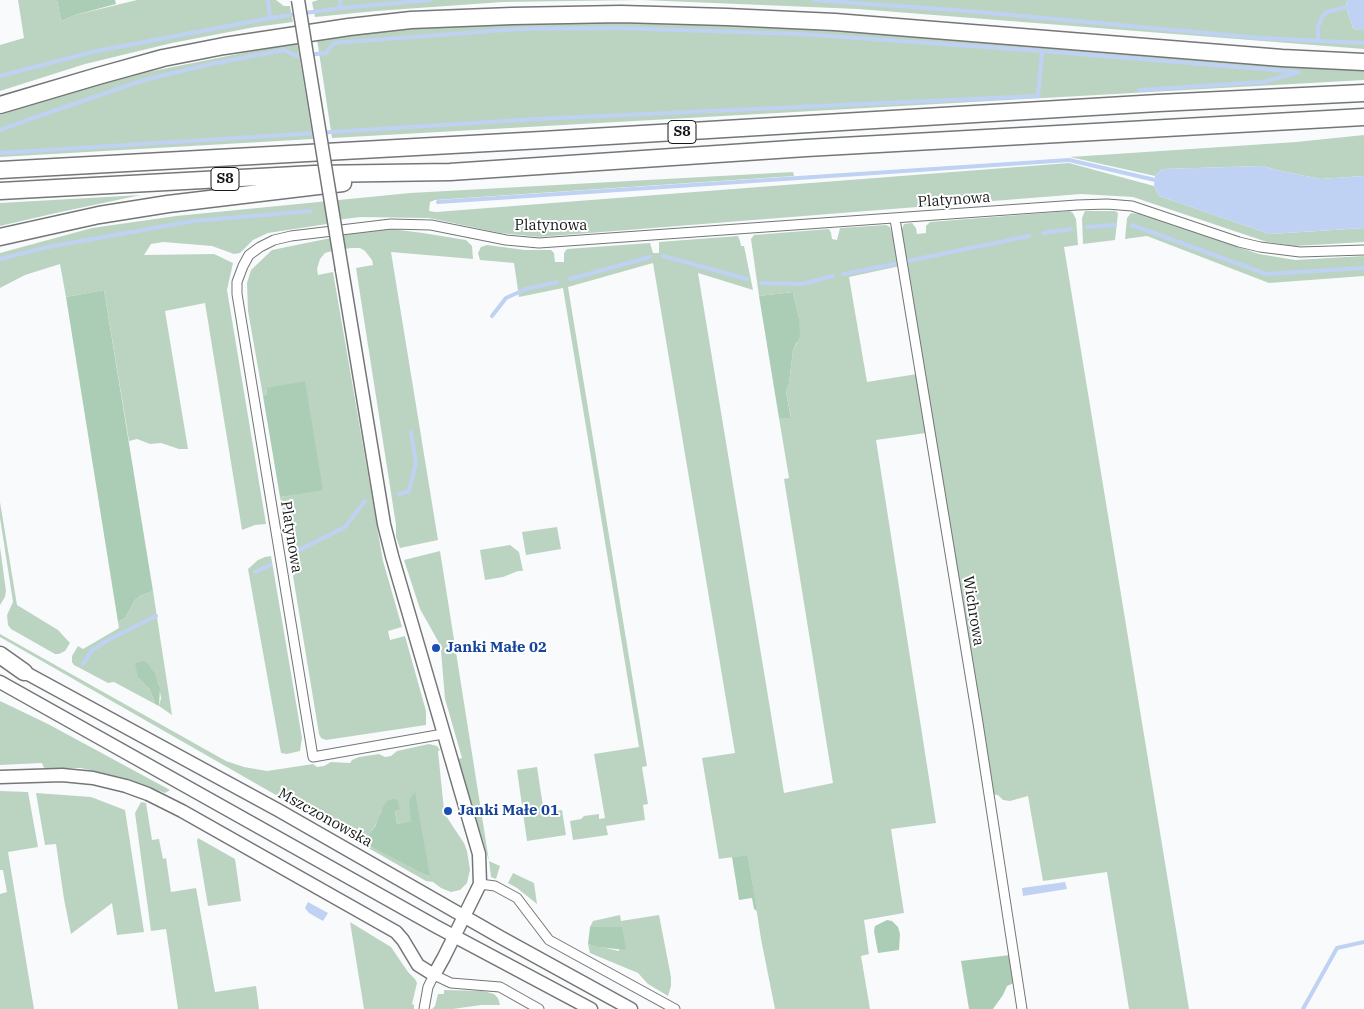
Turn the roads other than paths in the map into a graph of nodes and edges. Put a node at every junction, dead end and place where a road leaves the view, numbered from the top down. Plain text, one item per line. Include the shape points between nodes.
1 (298, 0) edge
2 (1364, 62) edge
3 (1364, 93) edge
4 (0, 105) edge
5 (1364, 117) edge
6 (0, 170) edge
7 (450, 172) junction
8 (0, 191) edge
9 (894, 219) junction
10 (47, 226) junction
11 (0, 237) edge
12 (0, 243) edge
13 (1364, 250) edge
14 (0, 657) edge
15 (24, 672) joint
16 (0, 682) edge
17 (443, 734) junction
18 (0, 777) edge
19 (480, 884) junction
20 (465, 916) junction
21 (455, 936) junction
22 (434, 976) junction
23 (424, 1009) edge
24 (539, 1009) edge
25 (591, 1009) edge
26 (631, 1009) edge
27 (675, 1009) edge
28 (1022, 1009) edge

1 - 17 street, bridge via 384,524
2 - 4 highway via 835,22 621,14 512,16 411,20 224,46 163,58
3 - 6 highway, S8
5 - 7 highway, S8
7 - 8 highway, S8 via 305,175
7 - 10 highway via 168,204
9 - 13 street, Platynowa via 1077,205 1132,206 1260,247 1300,252
9 - 17 street, Platynowa via 540,243 506,240 430,225 374,224 274,240 250,255 237,282 237,294 313,758
9 - 28 street, Wichrowa
10 - 11 highway
10 - 12 highway
14 - 15 highway
15 - 20 street, Mszczonowska
16 - 21 street
17 - 19 street via 475,839 481,870
18 - 22 street via 62,775 93,778 148,794 396,932 418,965
19 - 20 street
19 - 27 street via 495,886 517,898 549,940
20 - 21 street
20 - 26 street, Mszczonowska
21 - 22 street
21 - 25 street
22 - 23 street via 428,987
22 - 24 street via 451,983 500,987

